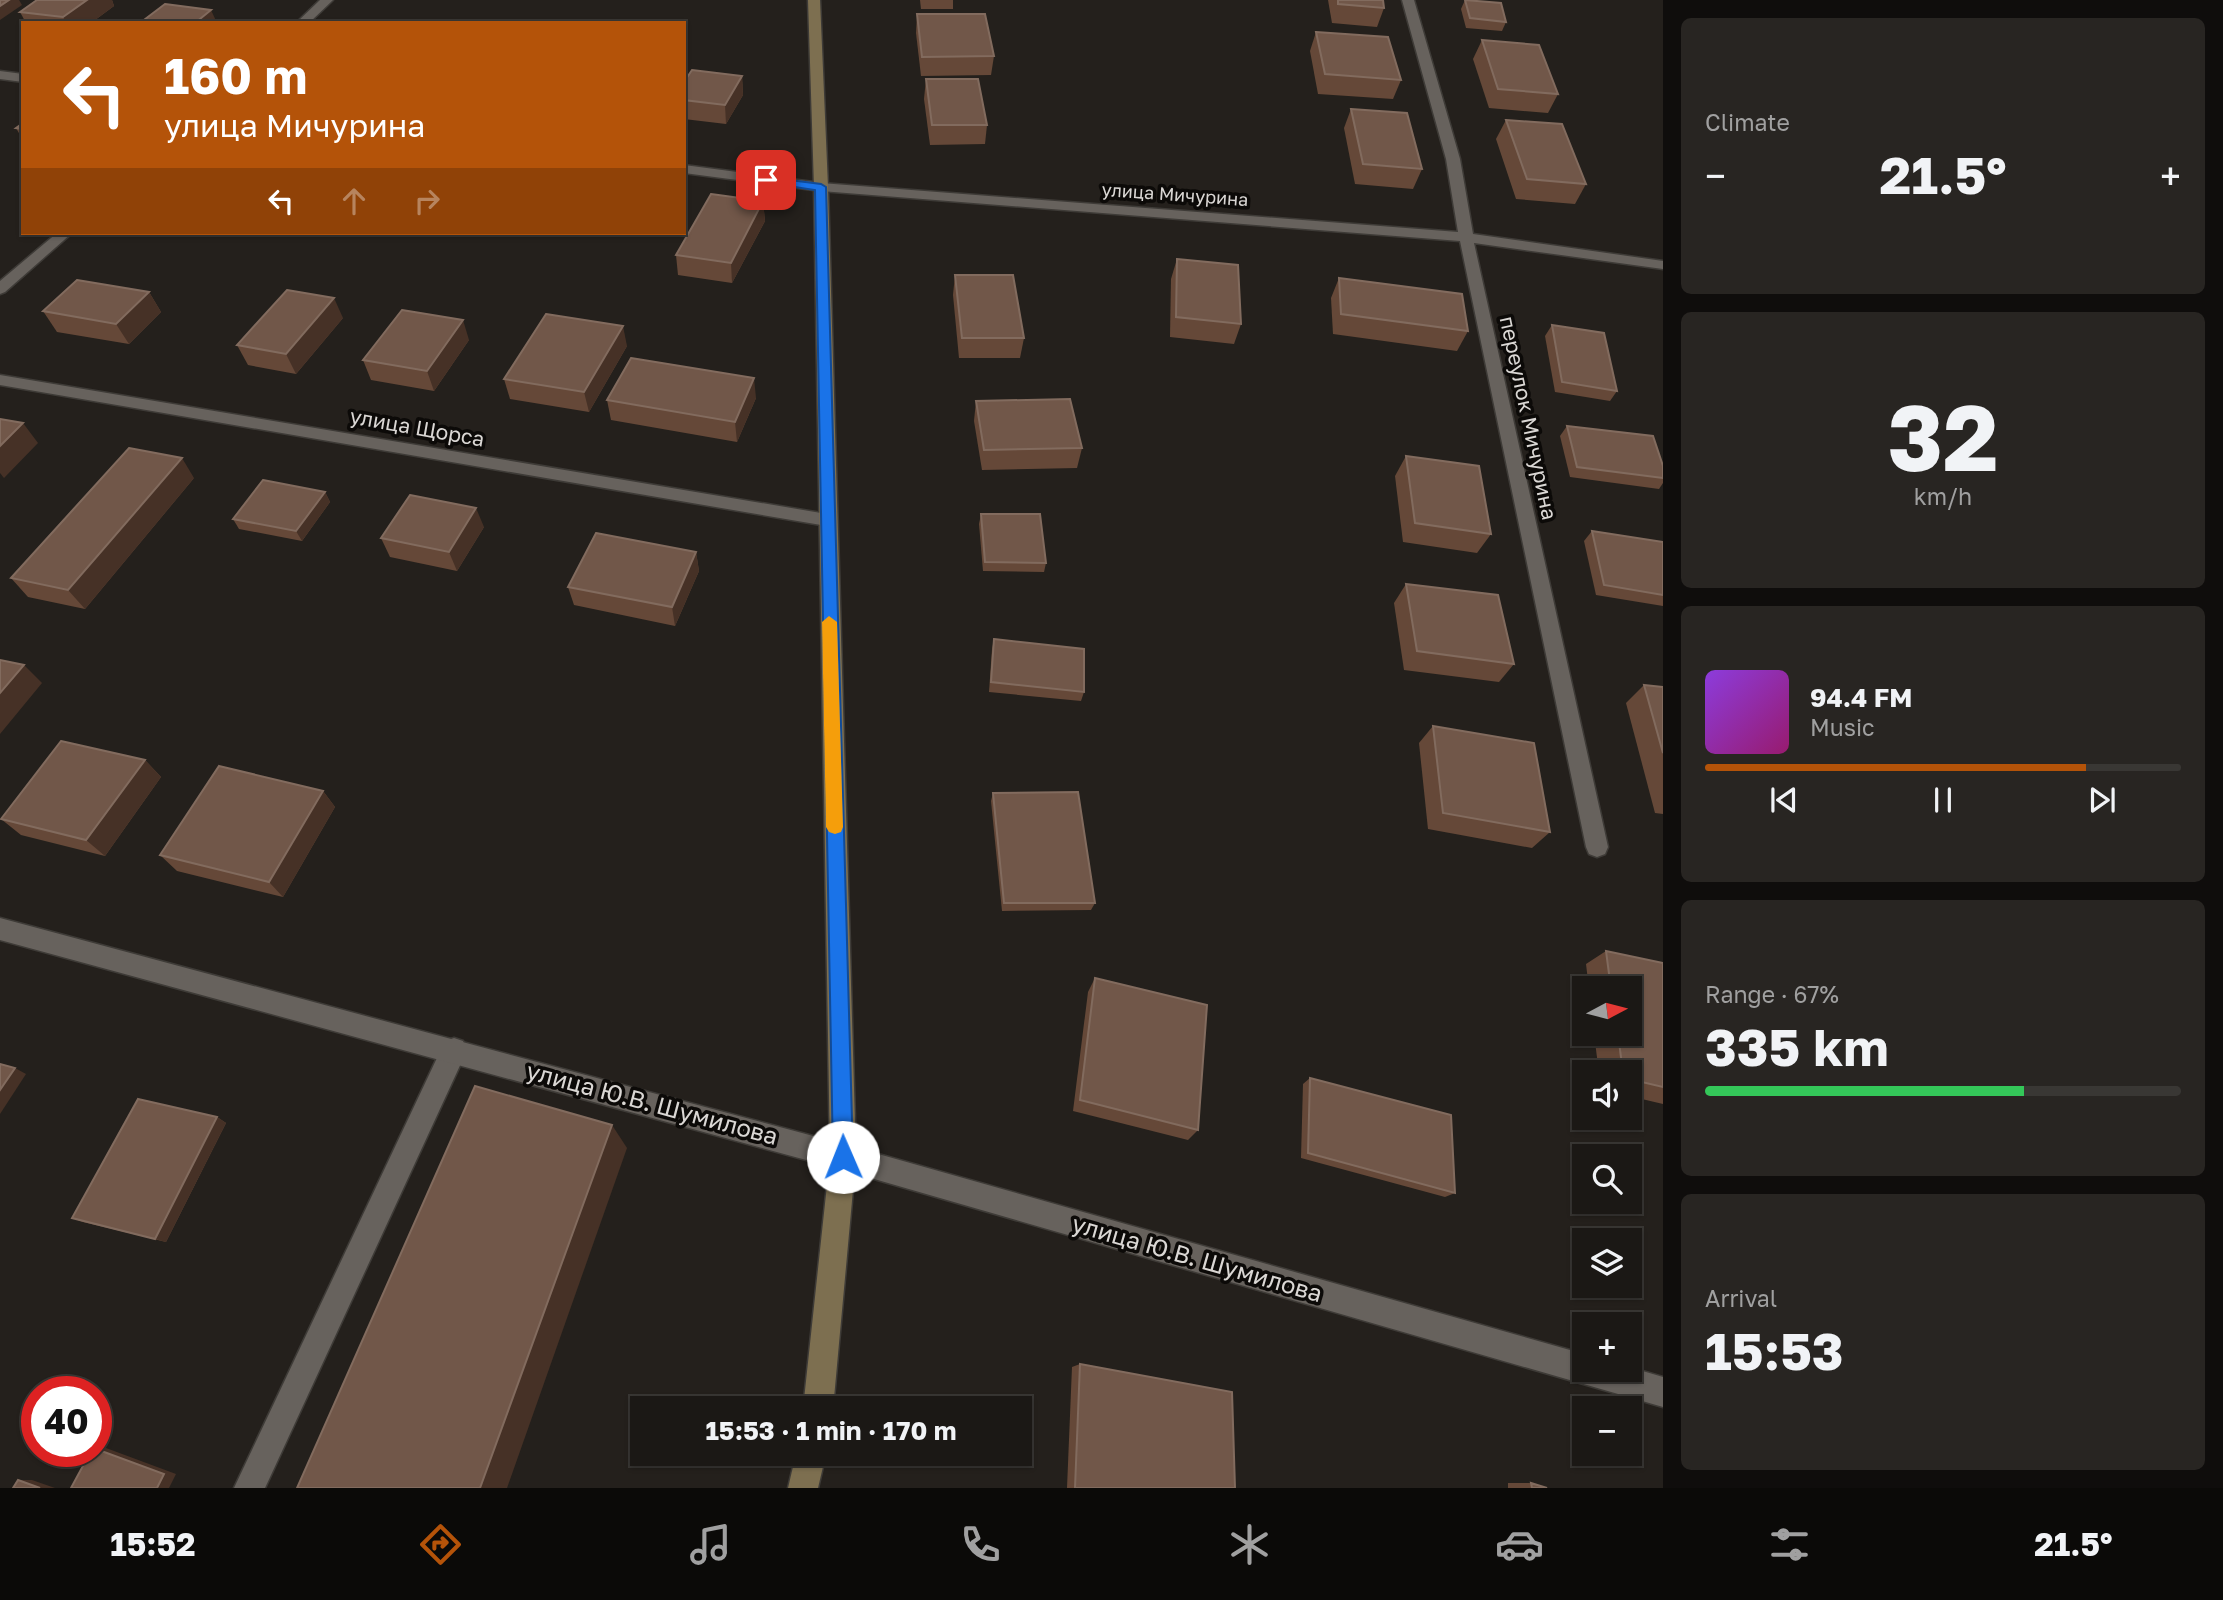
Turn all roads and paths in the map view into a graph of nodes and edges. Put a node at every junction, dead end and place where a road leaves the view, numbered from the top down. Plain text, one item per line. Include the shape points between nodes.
1 (327, 0) edge
2 (814, 0) edge
3 (1408, 0) edge
4 (304, 21) edge
5 (0, 75) edge
6 (21, 78) edge
7 (686, 169) edge
8 (821, 187) junction
9 (63, 235) edge
10 (1466, 237) junction
11 (1663, 265) edge
12 (0, 289) edge
13 (0, 380) edge
14 (827, 520) junction
15 (1597, 847) dead end
16 (0, 929) edge
17 (454, 1050) junction
18 (843, 1157) junction
19 (1572, 1366) edge
20 (1628, 1382) edge
21 (1663, 1392) edge
22 (819, 1396) edge
23 (808, 1466) edge
24 (249, 1488) edge
25 (803, 1488) edge

1 - 4 street
2 - 8 street
3 - 10 street, переулок Мичурина via 1453,159
5 - 6 street
7 - 8 street, улица Мичурина
8 - 10 street, улица Мичурина
8 - 14 street
9 - 12 street
10 - 11 street, улица Мичурина
10 - 15 street, переулок Мичурина
13 - 14 street, улица Щорса
14 - 18 street
16 - 17 street, улица Ю.В. Шумилова
17 - 18 street, улица Ю.В. Шумилова
17 - 24 street
18 - 19 street, улица Ю.В. Шумилова
18 - 22 street
20 - 21 street, улица Ю.В. Шумилова
23 - 25 street

